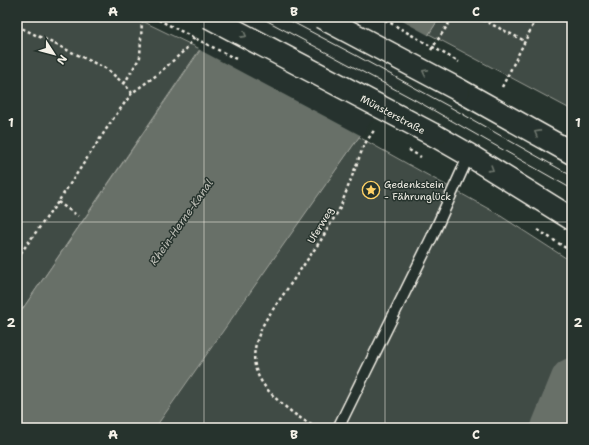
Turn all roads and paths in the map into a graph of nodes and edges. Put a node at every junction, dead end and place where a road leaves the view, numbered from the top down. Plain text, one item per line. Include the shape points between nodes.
1 (145, 17) edge
2 (321, 17) edge
3 (380, 17) edge
4 (453, 17) edge
5 (477, 17) edge
6 (536, 17) edge
7 (205, 23) edge
8 (17, 26) edge
9 (525, 41) junction
10 (428, 54) dead end
11 (465, 65) dead end
12 (124, 84) junction
13 (502, 87) dead end
14 (132, 93) junction
15 (378, 125) dead end
16 (572, 152) edge
17 (469, 155) junction
18 (58, 202) junction
19 (78, 216) dead end
20 (572, 219) edge
21 (538, 230) dead end
22 (572, 252) edge
23 (17, 258) edge
24 (317, 428) edge
25 (338, 428) edge

1 - 12 path via 142,21 140,57
16 -> 2 main road, bridge
3 - 11 path, bridge
4 - 10 path
5 - 9 path
6 - 9 path
7 - 14 path via 186,49
7 -> 17 main road, Münsterstraße, bridge via 434,135
8 - 12 path via 107,69
9 - 13 path
12 - 14 path
14 - 18 path
15 - 24 path, Uferweg via 364,145 340,208 266,321 255,345 255,367 264,386 286,408
17 -> 20 main road, Münsterstraße
17 - 25 lane via 432,237
18 - 19 path
18 - 23 path
21 - 22 path

